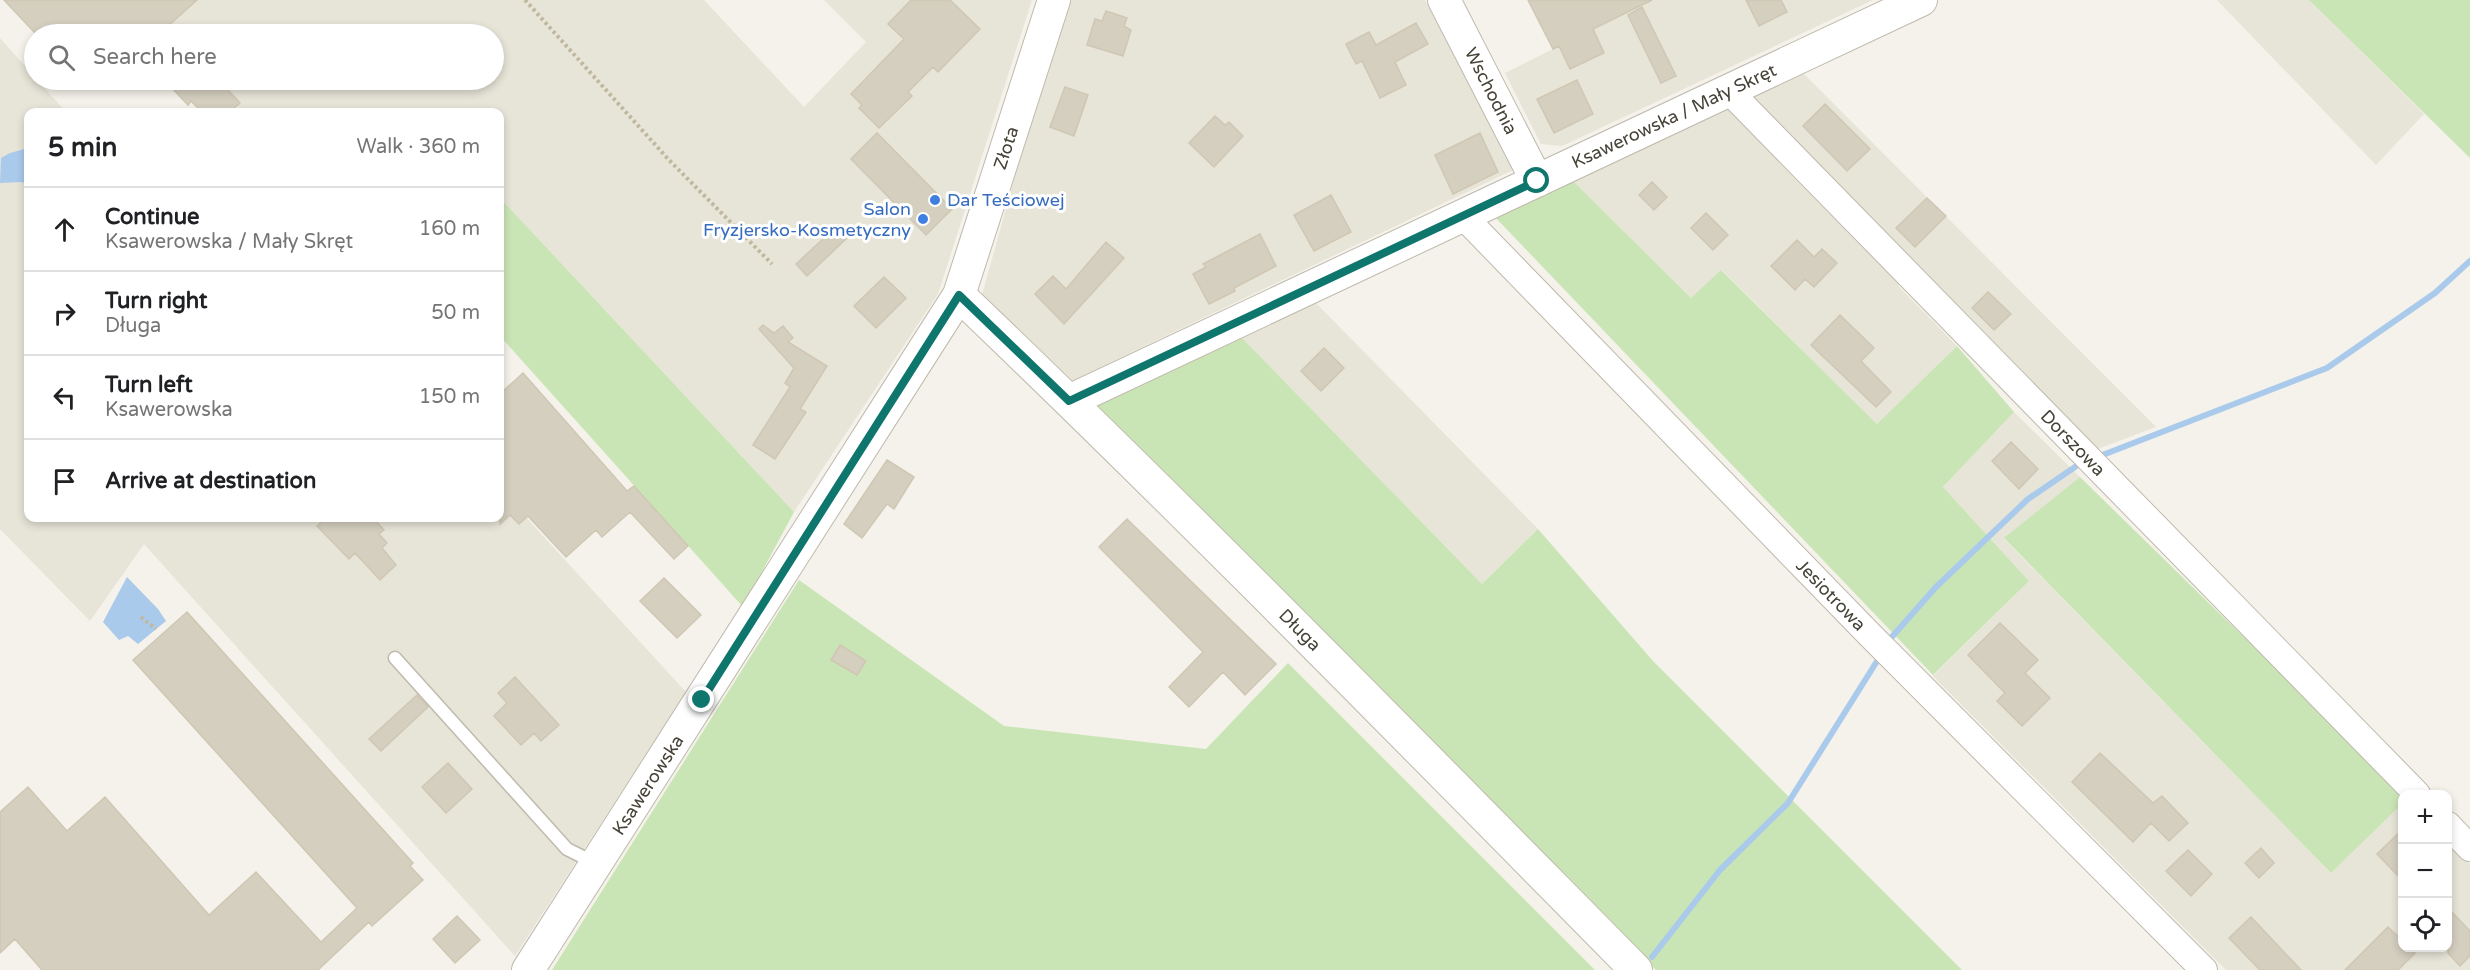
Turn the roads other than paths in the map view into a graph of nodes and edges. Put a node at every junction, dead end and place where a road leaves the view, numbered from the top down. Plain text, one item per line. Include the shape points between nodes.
1 (1054, 0) edge
2 (1444, 0) edge
3 (1921, 0) edge
4 (1728, 90) junction
5 (1537, 181) junction
6 (1463, 216) junction
7 (959, 295) junction
8 (1069, 401) junction
9 (395, 658) dead end
10 (2412, 790) edge
11 (2452, 829) edge
12 (2470, 848) edge
13 (597, 864) junction
14 (528, 970) edge
15 (1636, 970) edge
16 (2204, 970) edge

1 - 7 street, Złota
2 - 5 street, Wschodnia
3 - 4 street, Ksawerowska / Mały Skręt
4 - 5 street, Ksawerowska / Mały Skręt
4 - 10 street, Dorszowa
5 - 6 street, Ksawerowska / Mały Skręt
6 - 8 street, Ksawerowska / Mały Skręt
6 - 16 street, Jesiotrowa via 1870,635
7 - 8 street, Długa
7 - 13 street, Ksawerowska
8 - 15 street, Długa
9 - 13 lane via 567,849
11 - 12 street
13 - 14 street, Ksawerowska

